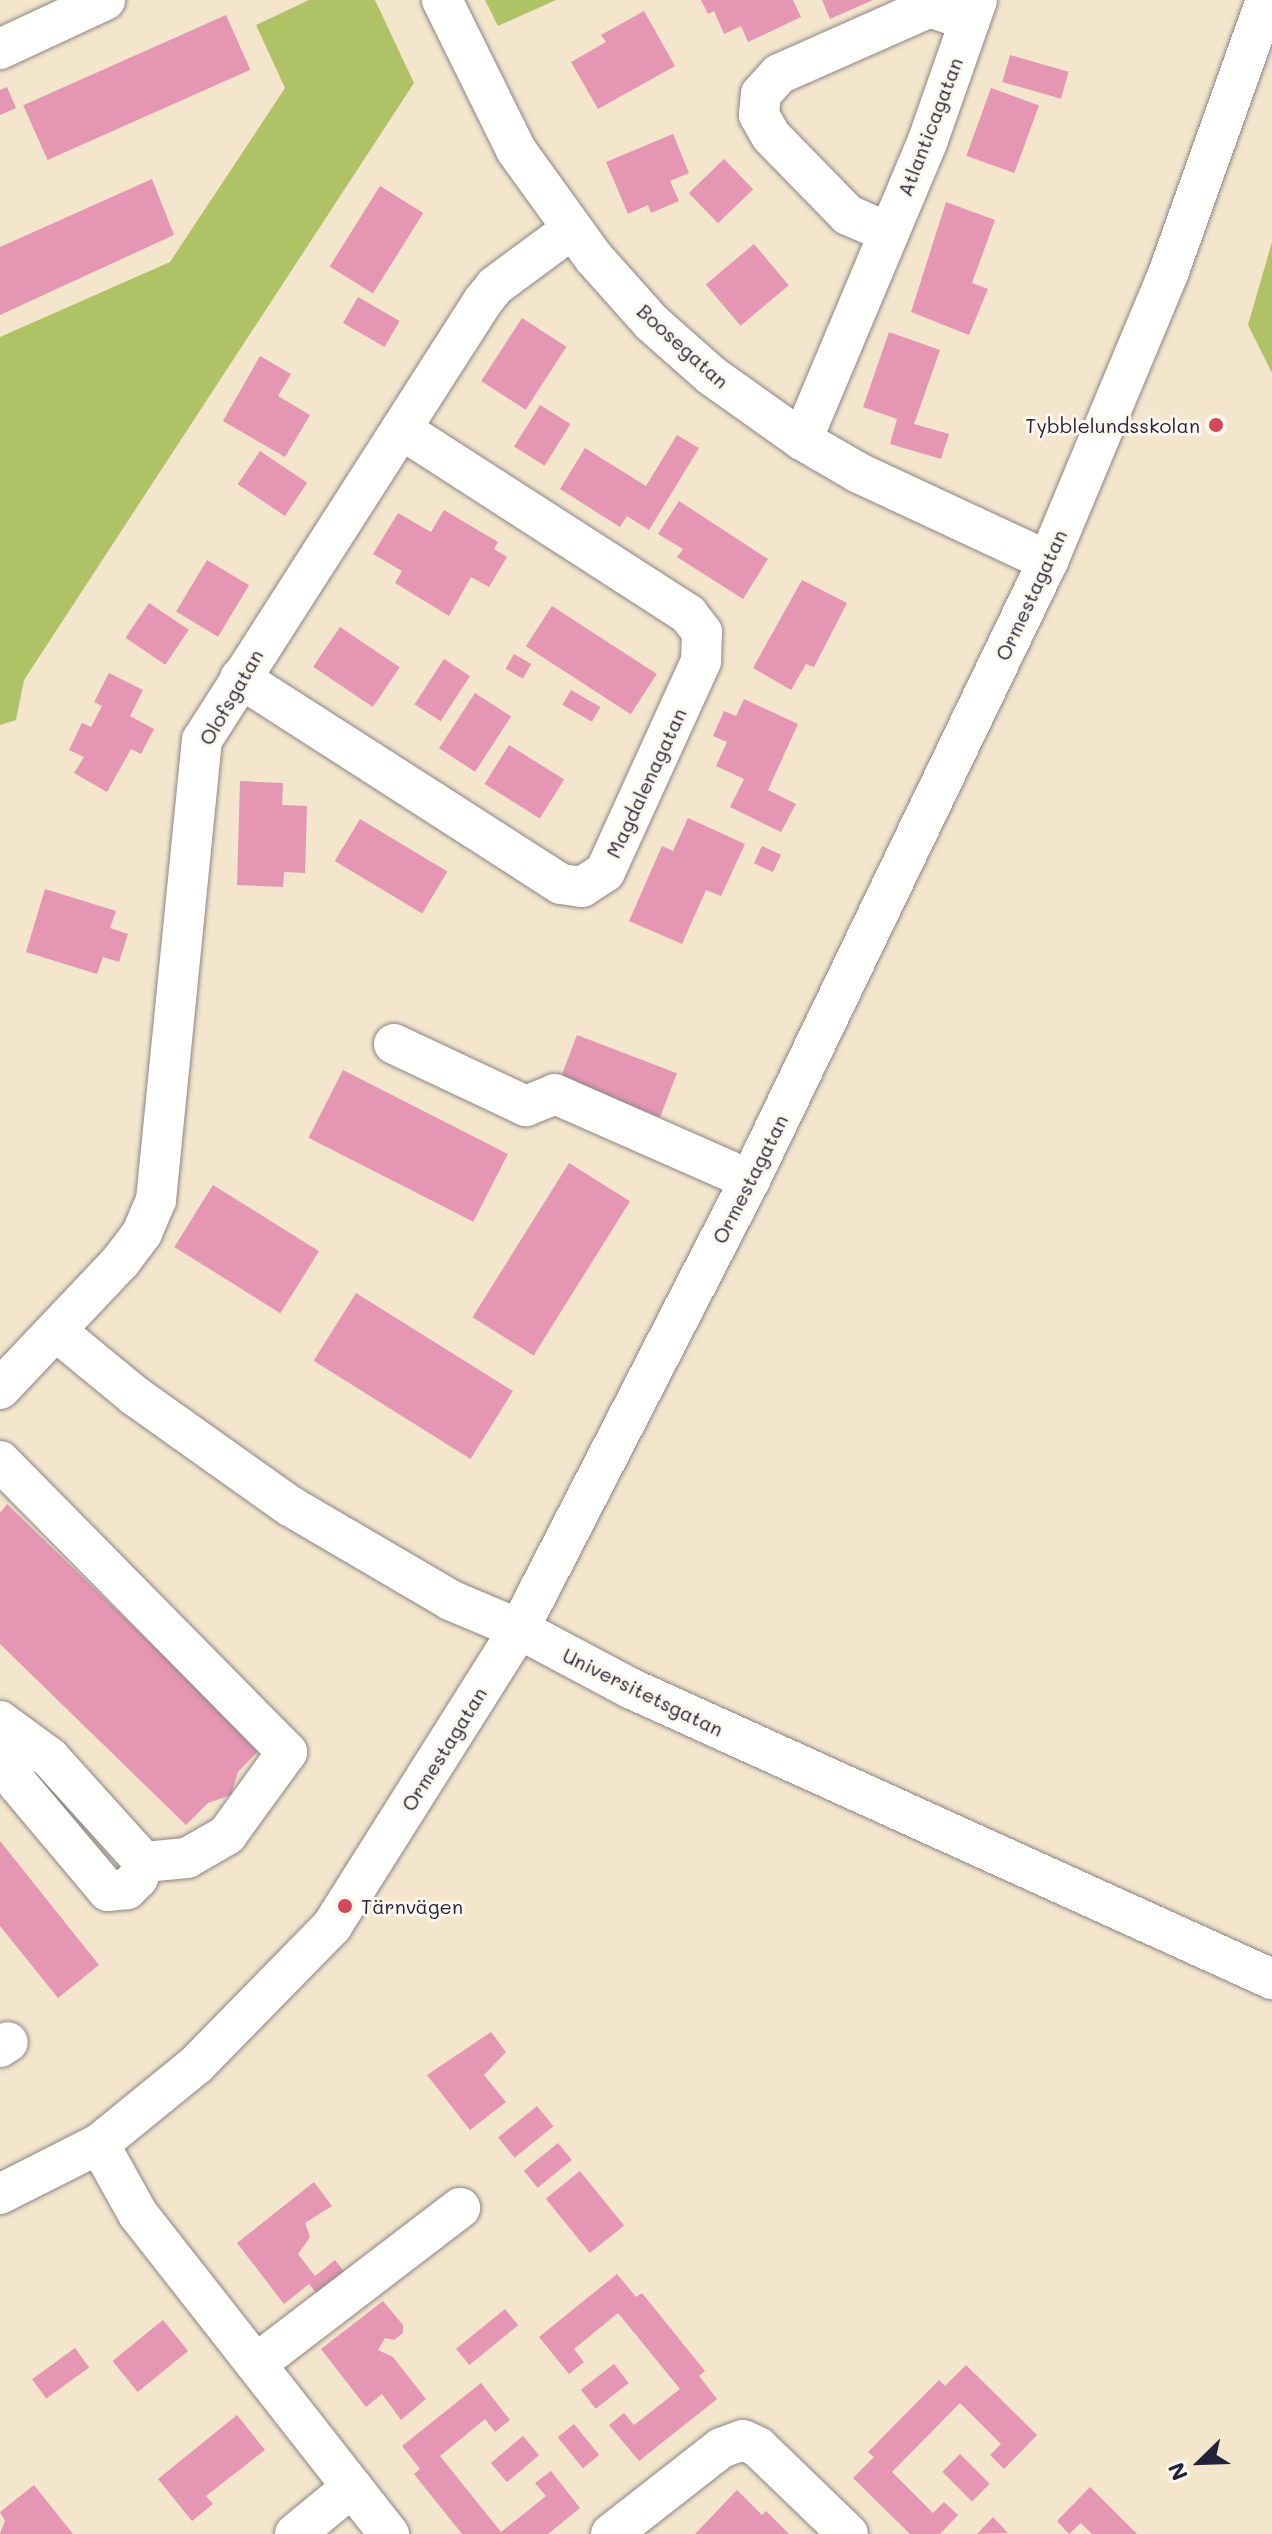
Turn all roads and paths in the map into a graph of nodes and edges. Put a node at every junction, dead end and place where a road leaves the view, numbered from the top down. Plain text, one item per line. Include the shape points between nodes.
1 (105, 0) edge
2 (442, 0) edge
3 (1266, 0) edge
4 (973, 11) edge
5 (0, 49) edge
6 (572, 229) junction
7 (889, 233) junction
8 (401, 429) junction
9 (802, 440) junction
10 (1048, 561) junction
11 (240, 678) junction
12 (394, 1044) dead end
13 (750, 1180) junction
14 (56, 1331) junction
15 (0, 1389) edge
16 (1, 1464) edge
17 (519, 1629) junction
18 (0, 1721) edge
19 (0, 1751) edge
20 (144, 1862) junction
21 (1272, 1979) edge
22 (99, 2144) junction
23 (0, 2194) edge
24 (460, 2208) dead end
25 (256, 2364) junction
26 (352, 2487) junction
27 (295, 2534) edge
28 (389, 2534) edge
29 (611, 2534) edge
30 (848, 2534) edge

1 - 5 street
2 - 6 street, Boosegatan via 516,150
3 - 10 street, Ormestagatan via 1168,274
4 - 7 street, Atlanticagatan
4 - 7 street, Atlanticagatan via 930,7 779,74 761,94 759,115 771,136 848,215
6 - 8 street, Olofsgatan via 495,286
6 - 9 street, Boosegatan via 652,323 712,376
7 - 9 street, Atlanticagatan
8 - 11 street, Olofsgatan
8 - 11 street, Magdalenagatan via 688,614 702,632 701,661 605,872 582,887 561,884
9 - 10 street, Boosegatan via 859,473
10 - 13 street, Ormestagatan
11 - 14 street, Olofsgatan via 199,754 156,1200 134,1243
12 - 13 street via 526,1106 555,1094
13 - 17 street, Ormestagatan
14 - 15 street, Olofsgatan
14 - 17 street, Universitetsgatan via 135,1396 290,1506 450,1600
16 - 20 street via 287,1752 227,1835 187,1858
17 - 21 street, Universitetsgatan via 632,1689
17 - 22 street, Ormestagatan via 332,1926 197,2064
18 - 20 street via 49,1757
19 - 20 street via 18,1784 108,1891 127,1889
22 - 23 street, Ormestagatan
22 - 25 street via 138,2214
24 - 25 street
25 - 26 street
26 - 27 street
26 - 28 street
29 - 30 street via 721,2448 743,2440 758,2447

